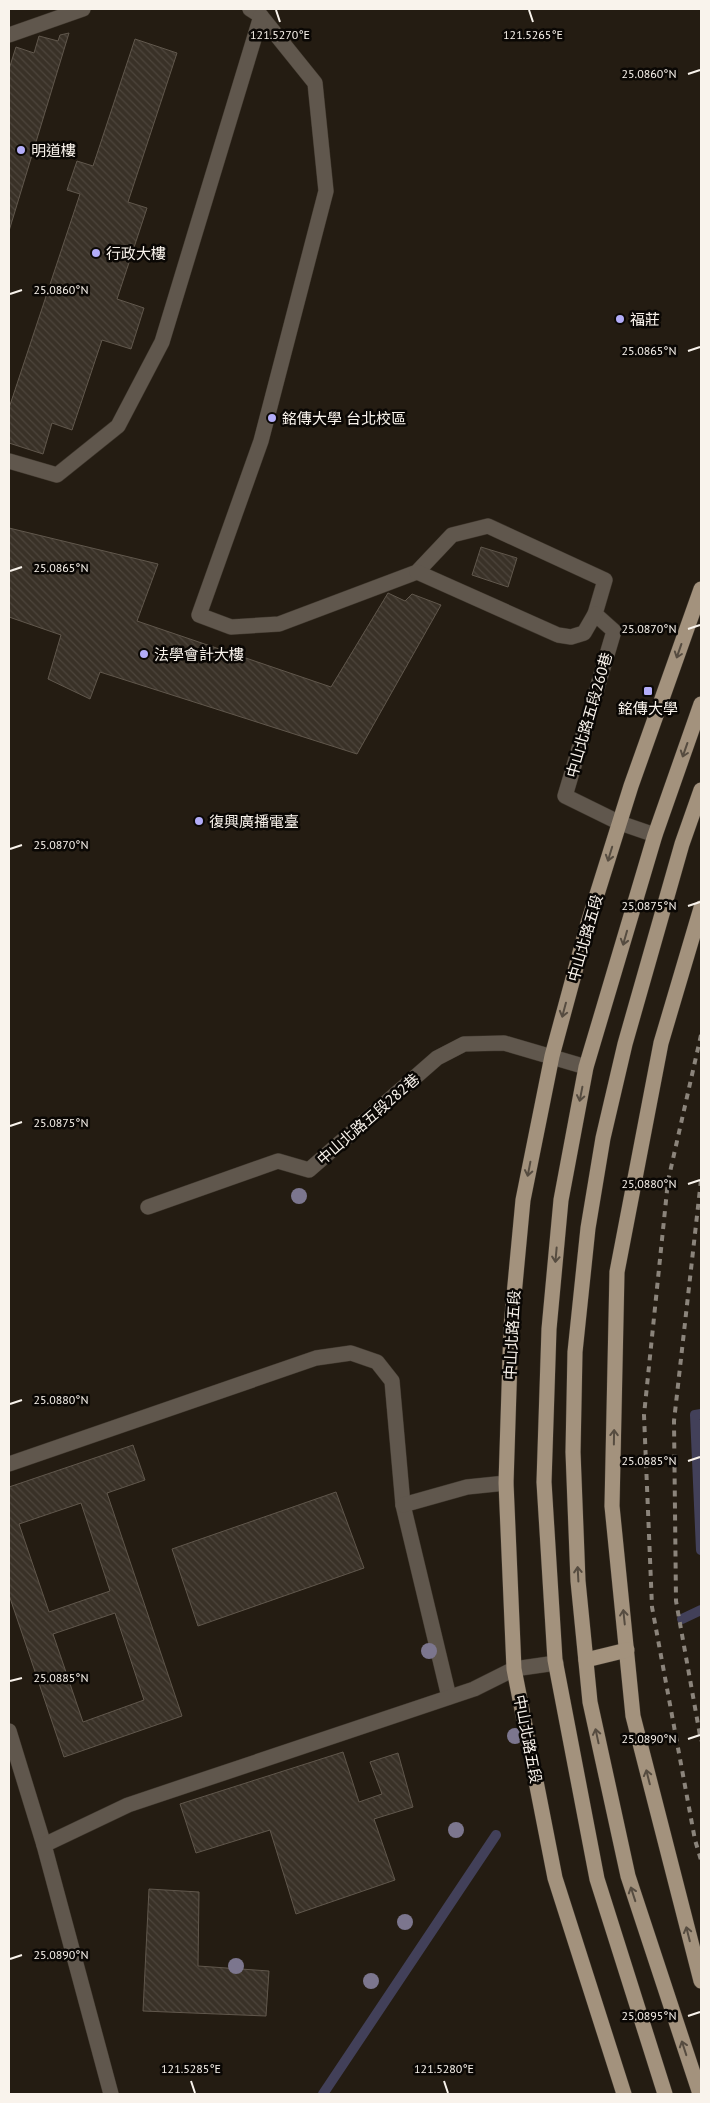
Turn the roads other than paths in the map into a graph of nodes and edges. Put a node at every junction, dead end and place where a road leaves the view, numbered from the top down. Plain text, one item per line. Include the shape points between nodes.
1 (83, 9) edge
2 (256, 12) edge
3 (9, 35) edge
4 (9, 461) edge
5 (417, 572) junction
6 (701, 588) edge
7 (595, 614) junction
8 (701, 704) edge
9 (701, 790) edge
10 (620, 823) junction
11 (655, 835) junction
12 (701, 908) edge
13 (552, 1056) junction
14 (586, 1067) junction
15 (148, 1207) dead end
16 (9, 1464) edge
17 (506, 1482) junction
18 (403, 1505) junction
19 (627, 1650) junction
20 (586, 1660) junction
21 (556, 1663) junction
22 (514, 1669) junction
23 (449, 1697) junction
24 (9, 1731) edge
25 (44, 1845) junction
26 (701, 1981) edge
27 (111, 2094) edge
28 (624, 2094) edge
29 (665, 2094) edge
30 (700, 2094) edge

1 - 3 street
2 - 4 street via 162,342 118,426 57,475
2 - 5 street via 315,83 326,191 261,441 199,615 231,627 279,624
5 - 7 street via 558,635 584,634
5 - 7 street via 452,536 488,526 605,580
6 -> 10 main road, 中山北路五段
7 - 10 street, 中山北路五段260巷 via 614,630 565,796
8 -> 11 main road
20 -> 9 main road via 578,1581 573,1452 575,1352 588,1228 603,1138 624,1044 682,844
10 - 11 street, 中山北路五段260巷
10 -> 13 main road, 中山北路五段 via 588,923
11 -> 14 main road
19 -> 12 main road via 612,1506 617,1272 660,1043
13 - 14 street, 中山北路五段282巷
13 - 15 street, 中山北路五段282巷 via 504,1043 464,1044 437,1058 309,1170 278,1161
13 -> 17 main road, 中山北路五段 via 523,1200 511,1327
14 -> 21 main road via 560,1200 549,1329 544,1482
16 - 18 street via 316,1358 351,1353 377,1362 392,1381
17 - 18 street via 467,1487
17 - 22 main road, 中山北路五段
18 - 23 street
19 - 20 main road
26 -> 19 main road via 633,1716
30 -> 20 main road via 628,1876 590,1702
21 - 22 street
21 - 29 main road via 597,1879
22 - 23 street via 474,1689
22 - 28 main road, 中山北路五段 via 556,1878
23 - 25 street via 128,1805
24 - 25 street
25 - 27 street

